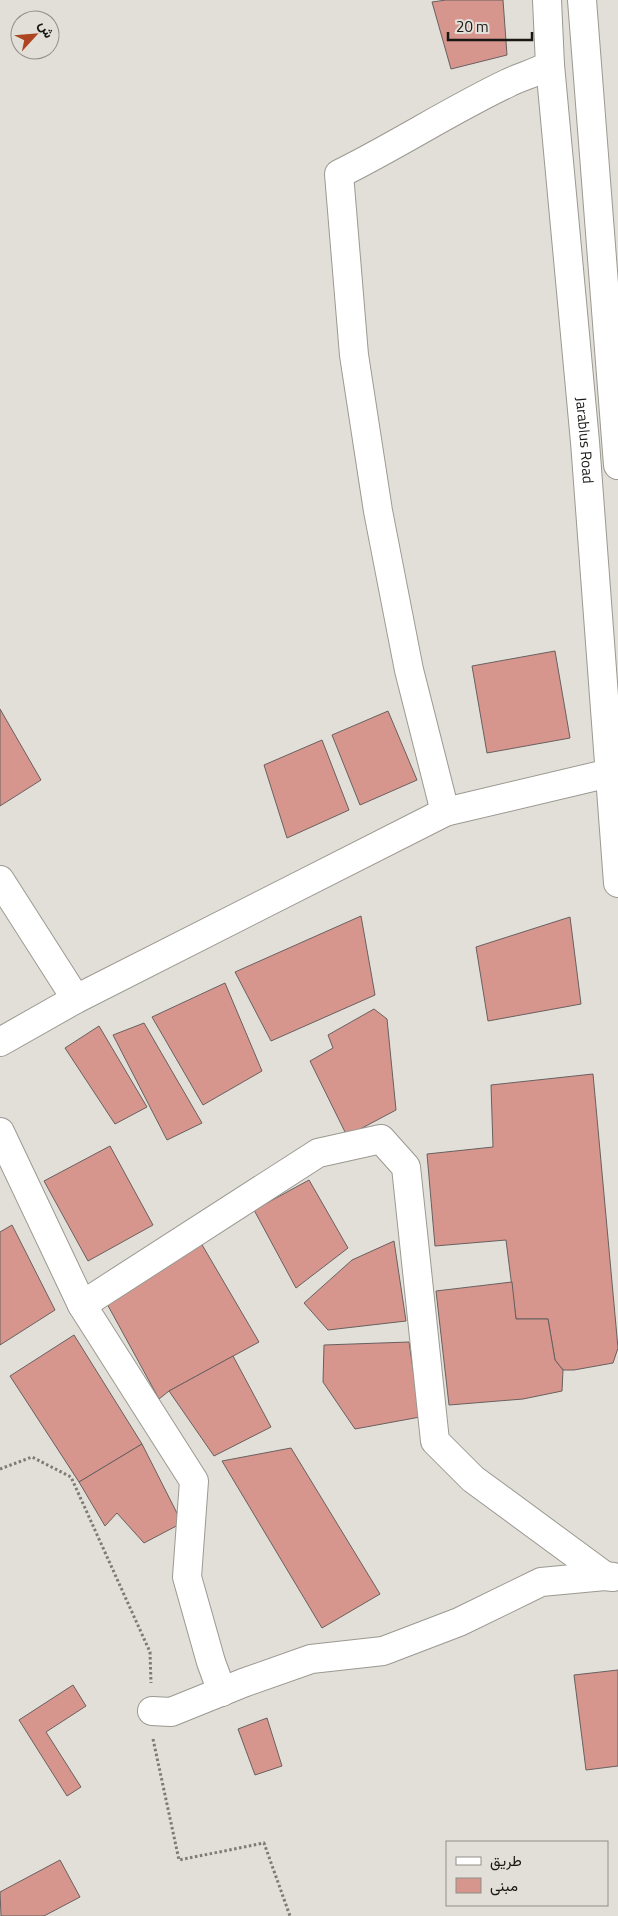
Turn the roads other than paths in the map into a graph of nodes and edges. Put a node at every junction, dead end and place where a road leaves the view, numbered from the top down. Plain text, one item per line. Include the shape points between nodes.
1 (547, 0) edge
2 (582, 0) edge
3 (550, 64) junction
4 (618, 465) edge
5 (614, 773) edge
6 (445, 812) junction
7 (0, 880) edge
8 (618, 883) edge
9 (76, 999) junction
10 (0, 1042) edge
11 (0, 1132) edge
12 (82, 1305) junction
13 (611, 1577) edge
14 (222, 1692) junction
15 (152, 1711) dead end

1 - 3 street, Jarablus Road
2 - 4 street, Jarablus Road
3 - 5 street, Jarablus Road
3 - 6 street via 536,73 510,81 339,174 354,355 378,511 409,670
5 - 6 street
5 - 8 street, Jarablus Road
6 - 9 street
7 - 9 street
9 - 10 street
11 - 12 street
12 - 13 street via 318,1154 380,1140 406,1167 435,1441 473,1479
12 - 14 street via 194,1481 187,1577
13 - 14 street via 542,1582 459,1622 383,1651 311,1659
14 - 15 street via 171,1712

